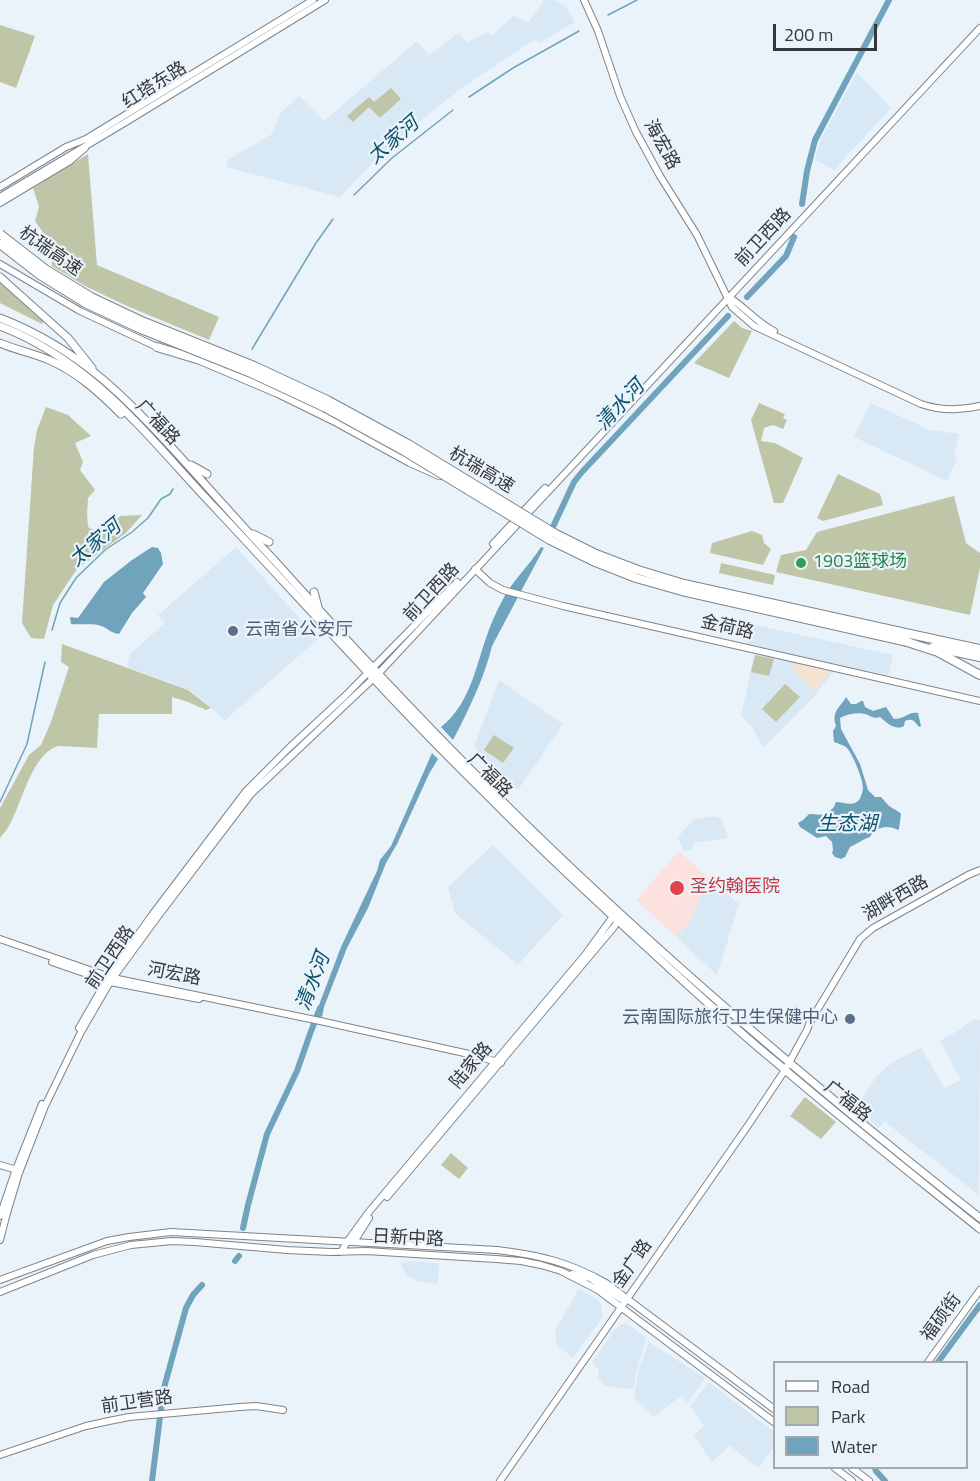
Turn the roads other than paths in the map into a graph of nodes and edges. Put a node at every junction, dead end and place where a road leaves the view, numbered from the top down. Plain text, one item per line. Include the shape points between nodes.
1 (313, 0) edge
2 (325, 0) edge
3 (584, 0) edge
4 (980, 23) edge
5 (980, 28) edge
6 (87, 145) junction
7 (0, 187) edge
8 (0, 197) edge
9 (0, 203) edge
10 (0, 234) edge
11 (0, 244) edge
12 (0, 264) edge
13 (0, 277) edge
14 (727, 296) junction
15 (0, 318) edge
16 (0, 326) edge
17 (0, 343) edge
18 (157, 346) joint
19 (95, 372) junction
20 (980, 404) edge
21 (121, 414) dead end
22 (134, 427) dead end
23 (155, 442) junction
24 (184, 461) junction
25 (207, 474) dead end
26 (455, 482) junction
27 (197, 490) junction
28 (214, 513) dead end
29 (248, 531) junction
30 (269, 542) dead end
31 (475, 569) junction
32 (314, 592) dead end
33 (319, 609) junction
34 (907, 639) junction
35 (980, 649) edge
36 (980, 657) edge
37 (374, 672) junction
38 (980, 675) edge
39 (980, 702) edge
40 (980, 870) edge
41 (617, 915) junction
42 (0, 941) edge
43 (109, 979) junction
44 (497, 1063) junction
45 (787, 1067) junction
46 (0, 1167) edge
47 (17, 1172) junction
48 (979, 1214) edge
49 (0, 1216) edge
50 (980, 1229) edge
51 (0, 1240) edge
52 (351, 1242) junction
53 (342, 1252) junction
54 (568, 1265) junction
55 (20, 1273) junction
56 (566, 1273) junction
57 (0, 1280) edge
58 (24, 1282) junction
59 (980, 1290) edge
60 (0, 1292) edge
61 (627, 1298) junction
62 (621, 1307) junction
63 (929, 1361) edge
64 (733, 1378) junction
65 (727, 1385) junction
66 (773, 1408) edge
67 (283, 1410) dead end
68 (773, 1421) edge
69 (0, 1455) edge
70 (837, 1469) edge
71 (855, 1469) edge
72 (849, 1480) edge
73 (500, 1481) edge
74 (870, 1481) edge

1 - 7 main road, 红塔东路
2 - 6 main road, 红塔东路
3 - 14 main road, 海宏路 via 636,132 697,235
4 - 14 main road, 前卫西路
5 - 14 main road, 前卫西路
6 - 8 main road, 红塔东路
6 - 9 main road via 70,161
10 - 34 highway, 杭瑞高速, bridge via 45,269 91,297 327,400 596,554 684,584
11 - 26 highway, 杭瑞高速, bridge via 52,283 96,308 300,395 374,433
12 - 18 main road via 101,321
13 - 19 main road via 68,338
14 - 20 main road, 海宏路 via 771,330 922,401 934,405
14 - 31 main road, 前卫西路
14 - 37 main road, 前卫西路
15 - 19 main road, 广福路 via 54,344
16 - 23 main road, 广福路 via 78,369
17 - 21 main road via 48,360 75,375
18 - 26 highway, bridge via 195,358 303,405
19 - 24 main road, 广福路
22 - 23 main road
23 - 27 main road, 广福路
24 - 25 main road
24 - 29 main road, 广福路
26 - 34 highway, 杭瑞高速, bridge via 559,545 636,578 699,596
27 - 28 main road
27 - 37 main road, 广福路
29 - 30 main road
29 - 33 main road, 广福路
31 - 37 main road, 前卫西路
31 - 39 main road, 金荷路 via 503,590 563,606
32 - 33 main road
33 - 37 main road, 广福路
34 - 35 highway, 杭瑞高速
34 - 36 highway, 杭瑞高速
34 - 38 highway
37 - 41 main road, 广福路 via 403,709 484,793
37 - 43 main road, 前卫西路 via 250,795
40 - 45 main road, 湖畔西路 via 873,928 860,939
41 - 44 main road, 陆家路
41 - 45 main road, 广福路
42 - 43 main road, 河宏路
43 - 44 main road, 河宏路
43 - 47 main road, 前卫西路 via 45,1106
44 - 52 main road, 陆家路
45 - 48 main road, 广福路
45 - 50 main road, 广福路
45 - 61 main road, 金广路
46 - 47 main road
47 - 49 main road, 前卫西路
47 - 51 main road, 前卫西路
52 - 53 main road, 陆家路
52 - 54 main road, 日新中路 via 497,1250
52 - 55 main road, 日新中路 via 171,1232 107,1241
53 - 56 main road, 日新中路 via 496,1258
53 - 58 main road, 日新中路 via 172,1241 131,1245 93,1255
54 - 56 main road via 571,1270
54 - 61 main road, 日新中路 via 594,1276
55 - 57 main road, 日新中路
55 - 58 main road via 18,1280
56 - 61 main road via 585,1276 621,1299
56 - 62 main road, 日新中路
58 - 60 main road, 日新中路
59 - 63 main road, 福硕街
61 - 62 main road, 金广路
61 - 64 main road, 日新中路
62 - 64 main road via 719,1376
62 - 65 main road, 日新中路
62 - 73 main road, 金广路
64 - 65 main road via 727,1379
64 - 66 main road, 日新中路
65 - 68 main road, 日新中路
67 - 69 main road, 前卫营路 via 256,1406 109,1421
70 - 72 main road
71 - 74 main road

